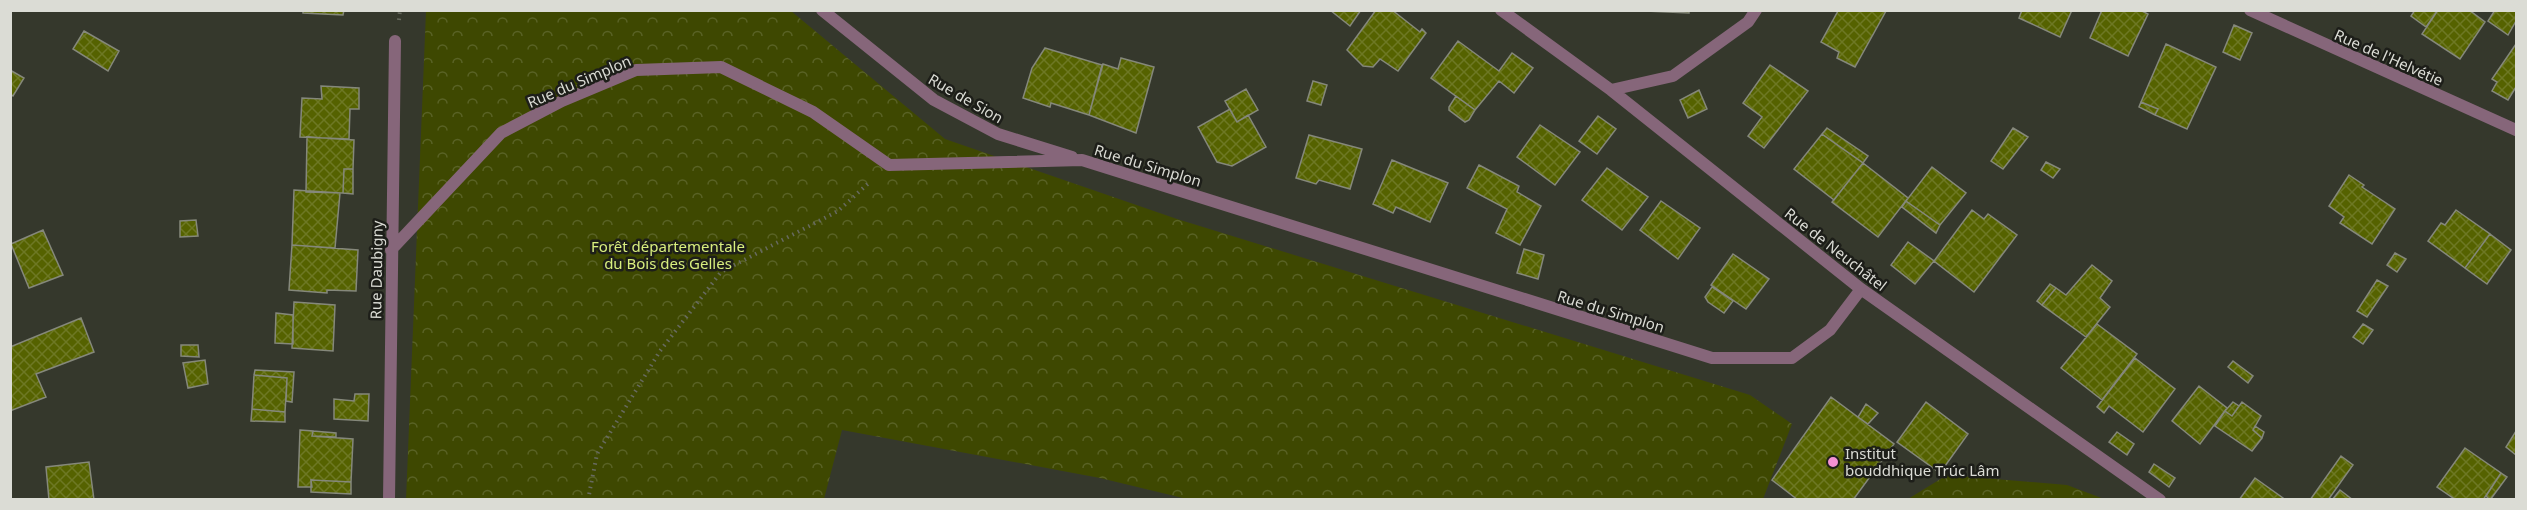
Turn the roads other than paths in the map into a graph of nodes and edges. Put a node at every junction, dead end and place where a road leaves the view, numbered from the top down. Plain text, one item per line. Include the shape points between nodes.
1 (822, 10) edge
2 (1501, 10) edge
3 (1756, 10) edge
4 (2250, 10) edge
5 (395, 41) dead end
6 (1611, 90) junction
7 (2517, 130) edge
8 (1082, 160) junction
9 (391, 250) junction
10 (1861, 289) junction
11 (389, 500) edge
12 (2160, 500) edge

1 - 8 street, Rue de Sion via 934,100 998,134
2 - 6 street, Rue de Neuchâtel
3 - 6 street via 1748,22 1673,76
4 - 7 street, Rue de l'Helvétie
5 - 9 street, Rue Daubigny
6 - 10 street, Rue de Neuchâtel
8 - 9 street, Rue du Simplon via 889,165 813,112 721,67 636,70 562,101 501,133
8 - 10 street, Rue du Simplon via 1712,358 1792,358 1830,330
9 - 11 street, Rue Daubigny
10 - 12 street, Rue de Neuchâtel

